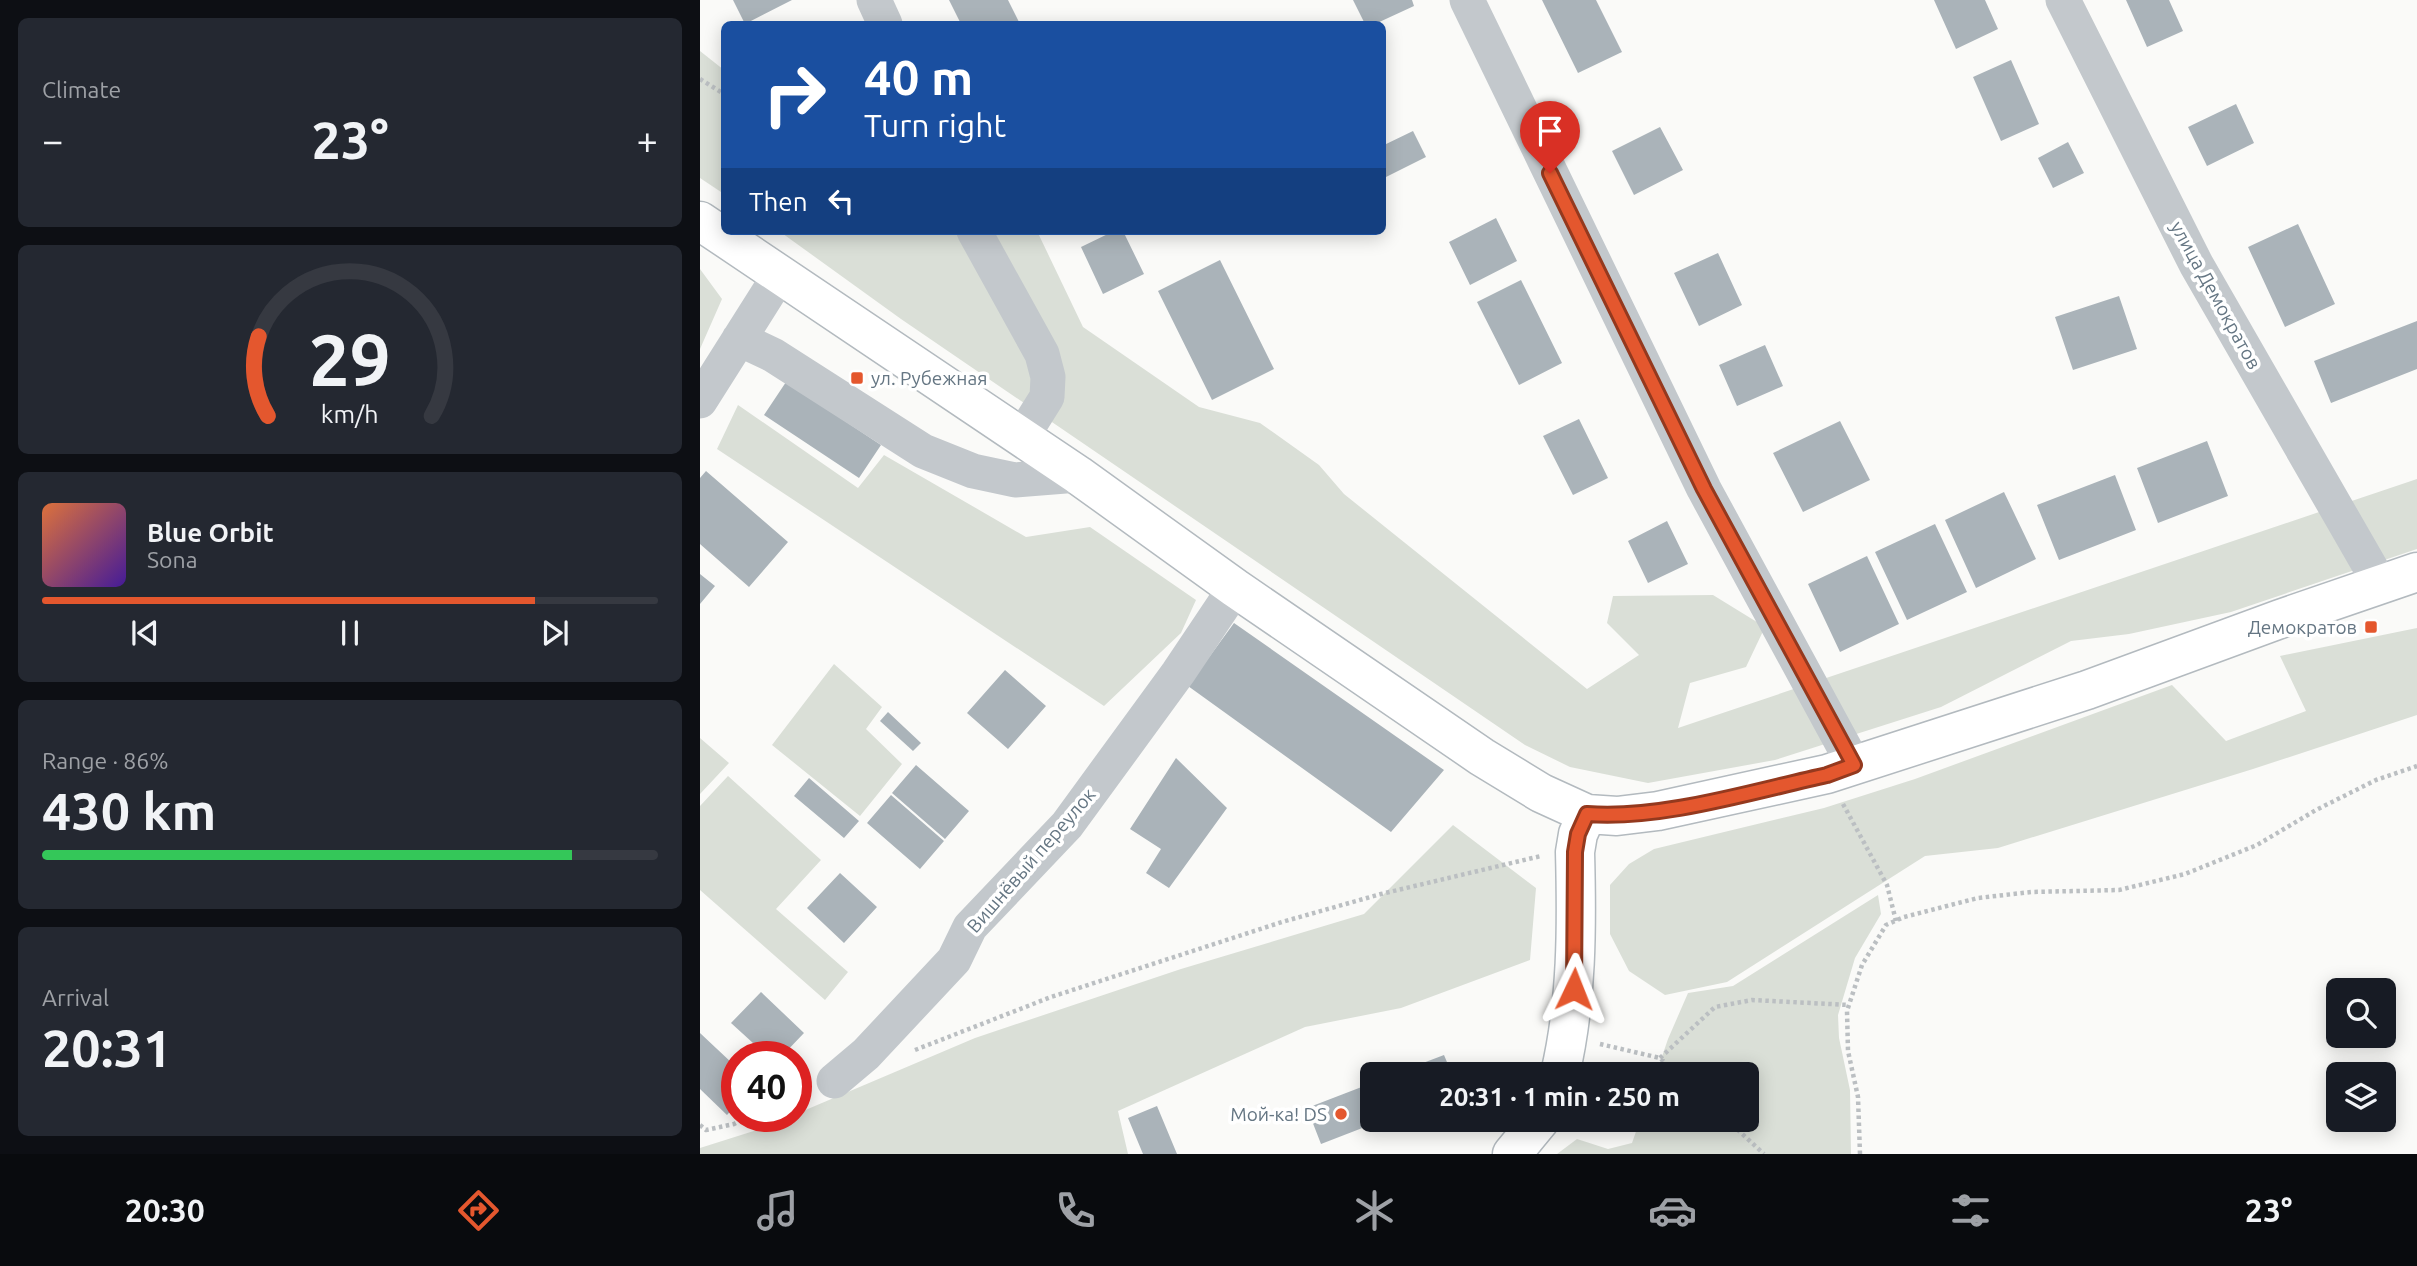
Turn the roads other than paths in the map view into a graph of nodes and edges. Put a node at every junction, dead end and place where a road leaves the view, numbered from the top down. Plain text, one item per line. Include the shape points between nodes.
1 (874, 0) edge
2 (1466, 0) edge
3 (2063, 0) edge
4 (884, 21) edge
5 (700, 221) edge
6 (976, 235) edge
7 (779, 276) junction
8 (739, 339) junction
9 (700, 401) edge
10 (1022, 437) junction
11 (1078, 475) junction
12 (2417, 572) edge
13 (2380, 584) junction
14 (1235, 588) junction
15 (1841, 770) junction
16 (1587, 814) junction
17 (1563, 1062) edge
18 (834, 1081) road end
19 (1530, 1132) edge
20 (1512, 1154) edge

1 - 4 street
2 - 15 street
3 - 13 street, улица Демократов via 2196,264
5 - 7 street
6 - 10 street via 1042,354 1048,377 1047,397
7 - 8 street
7 - 10 street
8 - 9 street
8 - 11 street via 773,355 923,451 972,471 1015,480
10 - 11 street
11 - 14 street
12 - 13 street
13 - 15 street via 2087,690
14 - 16 street via 1482,757
14 - 18 street, Вишнёвый переулок via 1067,825 970,927 954,960 866,1054
15 - 16 street via 1658,811
16 - 17 street via 1575,852 1574,989
19 - 20 street

